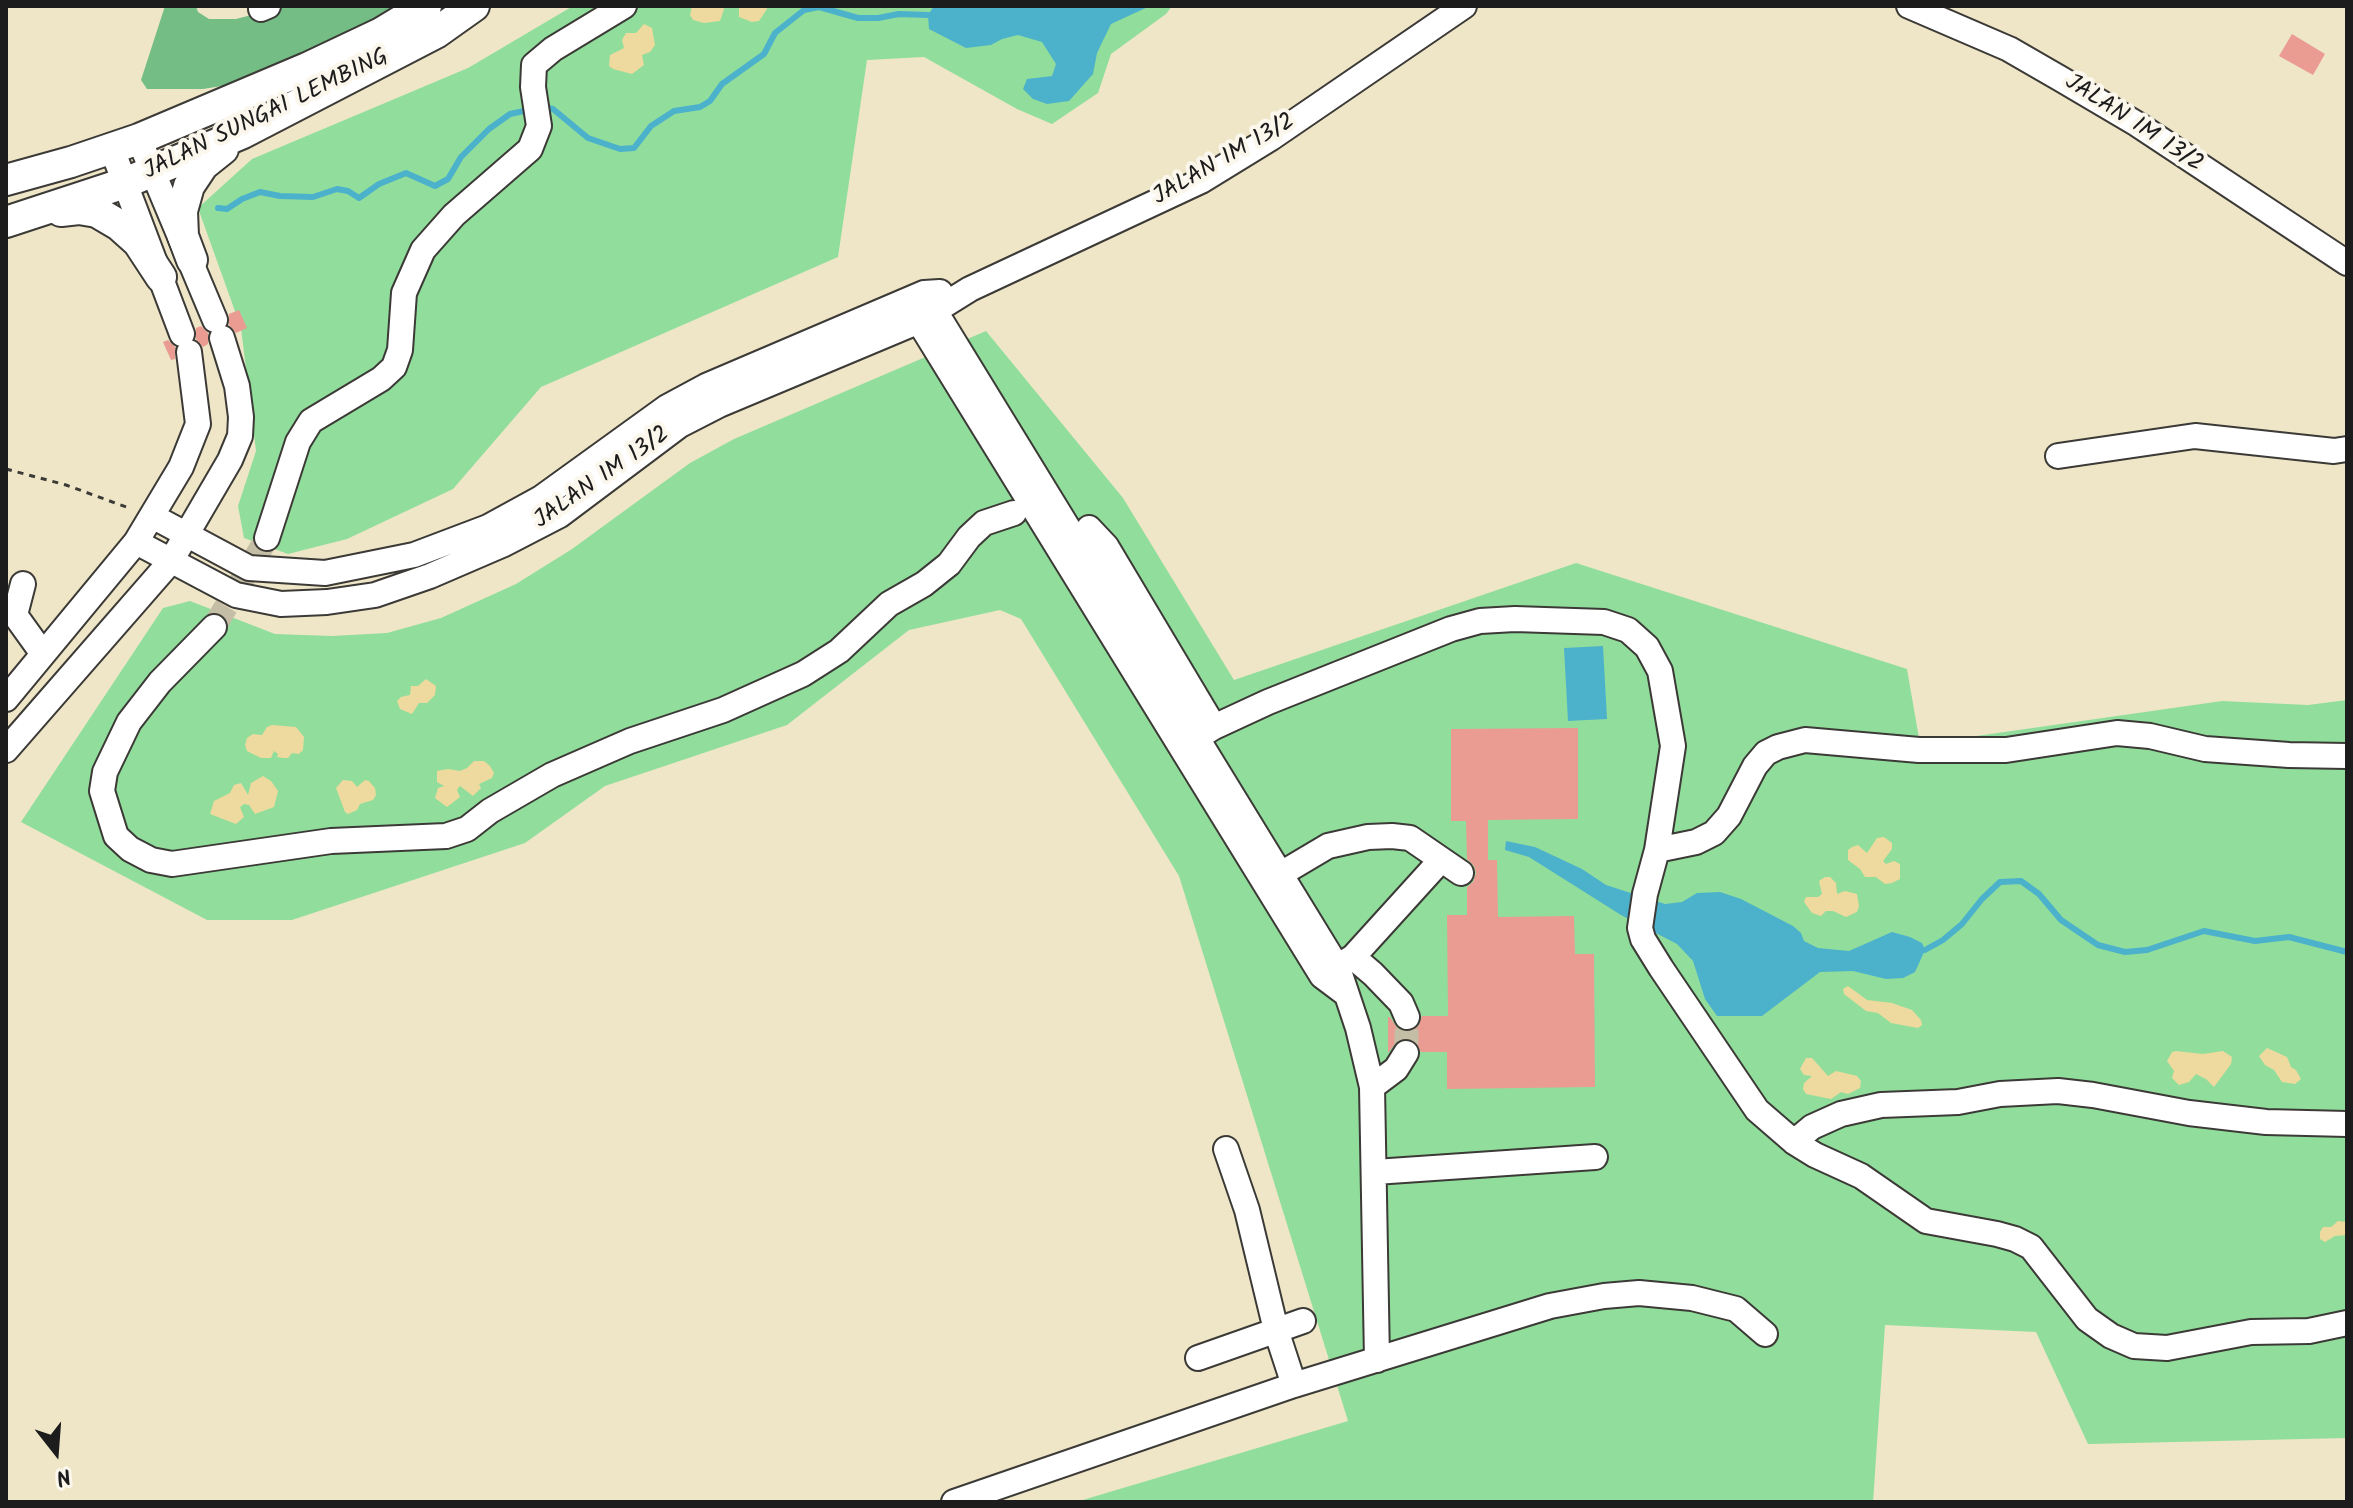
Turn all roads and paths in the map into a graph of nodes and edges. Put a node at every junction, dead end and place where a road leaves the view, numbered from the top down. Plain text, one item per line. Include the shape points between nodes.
1 (426, 6) edge
2 (474, 6) edge
3 (624, 6) edge
4 (1464, 6) edge
5 (1909, 6) edge
6 (243, 133) junction
7 (126, 144) junction
8 (153, 171) junction
9 (6, 180) edge
10 (125, 183) junction
11 (11, 221) edge
12 (192, 260) junction
13 (2347, 263) edge
14 (161, 277) junction
15 (921, 307) junction
16 (2347, 449) edge
17 (2058, 456) dead end
18 (6, 469) edge
19 (1014, 513) dead end
20 (152, 516) junction
21 (1089, 528) dead end
22 (186, 535) junction
23 (267, 538) tunnel mouth
24 (136, 542) junction
25 (171, 561) junction
26 (23, 584) dead end
27 (214, 627) tunnel mouth
28 (1131, 646) junction
29 (43, 654) junction
30 (6, 699) edge
31 (1206, 732) junction
32 (6, 750) edge
33 (2347, 756) edge
34 (1213, 781) junction
35 (1657, 850) junction
36 (1273, 878) junction
37 (1338, 967) junction
38 (1407, 1017) tunnel mouth
39 (1406, 1053) tunnel mouth
40 (1372, 1087) junction
41 (2347, 1124) edge
42 (1794, 1142) junction
43 (1226, 1149) dead end
44 (1595, 1157) dead end
45 (1375, 1172) junction
46 (1303, 1321) dead end
47 (2347, 1323) edge
48 (1276, 1330) junction
49 (1765, 1334) dead end
50 (1198, 1358) dead end
51 (1377, 1360) junction
52 (1294, 1385) junction
53 (954, 1502) edge

1 - 7 main road, JALAN SUNGAI LEMBING via 307,68
2 - 6 main road, JALAN SUNGAI LEMBING via 436,33
3 - 23 street via 534,65 539,126 530,149 454,215 423,250 404,293 394,367 311,421 298,442
4 - 15 street, JALAN IM 13/2 via 1201,181
5 - 13 street, JALAN IM 13/2 via 2009,49 2061,79
6 - 8 main road, JALAN SUNGAI LEMBING
6 - 12 main road via 203,165 189,186 183,236
7 - 8 street
7 - 9 main road, JALAN SUNGAI LEMBING
7 - 10 street
8 - 10 main road, JALAN SUNGAI LEMBING
8 - 12 street
10 - 11 main road, JALAN SUNGAI LEMBING
10 - 14 street
11 - 14 main road via 79,209 97,212 138,242
12 - 22 street via 237,386 241,417 230,460
14 - 20 street via 186,343 198,424 181,467
15 - 22 street, JALAN IM 13/2 via 693,393 541,498 488,527 414,555 325,573 249,568
15 - 25 street, JALAN IM 13/2 via 680,425 560,515 502,545 375,595 281,604 236,595
15 - 28 street
16 - 17 street via 2195,436
18 - 20 path
19 - 27 street via 984,523 949,564 889,604 839,651 803,674 552,775 467,829 446,836 331,841 172,864 151,860 116,836 102,791 105,772 129,722
20 - 22 street, JALAN IM 13/2
20 - 24 street
21 - 31 street via 1106,546
22 - 25 street
24 - 25 street, JALAN IM 13/2
24 - 29 street
25 - 32 street
26 - 29 street via 15,615
28 - 31 street
28 - 34 street
29 - 30 street
31 - 34 street
31 - 35 street via 1451,629 1515,619 1604,622 1628,630 1647,647 1660,671 1673,746
33 - 35 street via 2205,749 2117,733 2006,750 1919,750 1805,740 1766,753 1714,833
34 - 36 street
35 - 42 street via 1645,894 1643,939 1757,1110
36 - 37 street
36 - 37 street via 1328,846 1368,837 1410,838 1451,866
37 - 38 street via 1373,974
37 - 40 street
39 - 40 street via 1396,1069
40 - 45 street
41 - 42 street via 2204,1115 2058,1091 1881,1105 1841,1114
42 - 47 street via 1861,1176 1926,1221 1997,1234 2031,1247 2087,1319 2134,1346 2167,1348 2251,1332 2309,1331
43 - 48 street
44 - 45 street
45 - 51 street
46 - 48 street
48 - 50 street
48 - 52 street
49 - 51 street via 1736,1309 1639,1293 1550,1306
51 - 52 street
52 - 53 street

